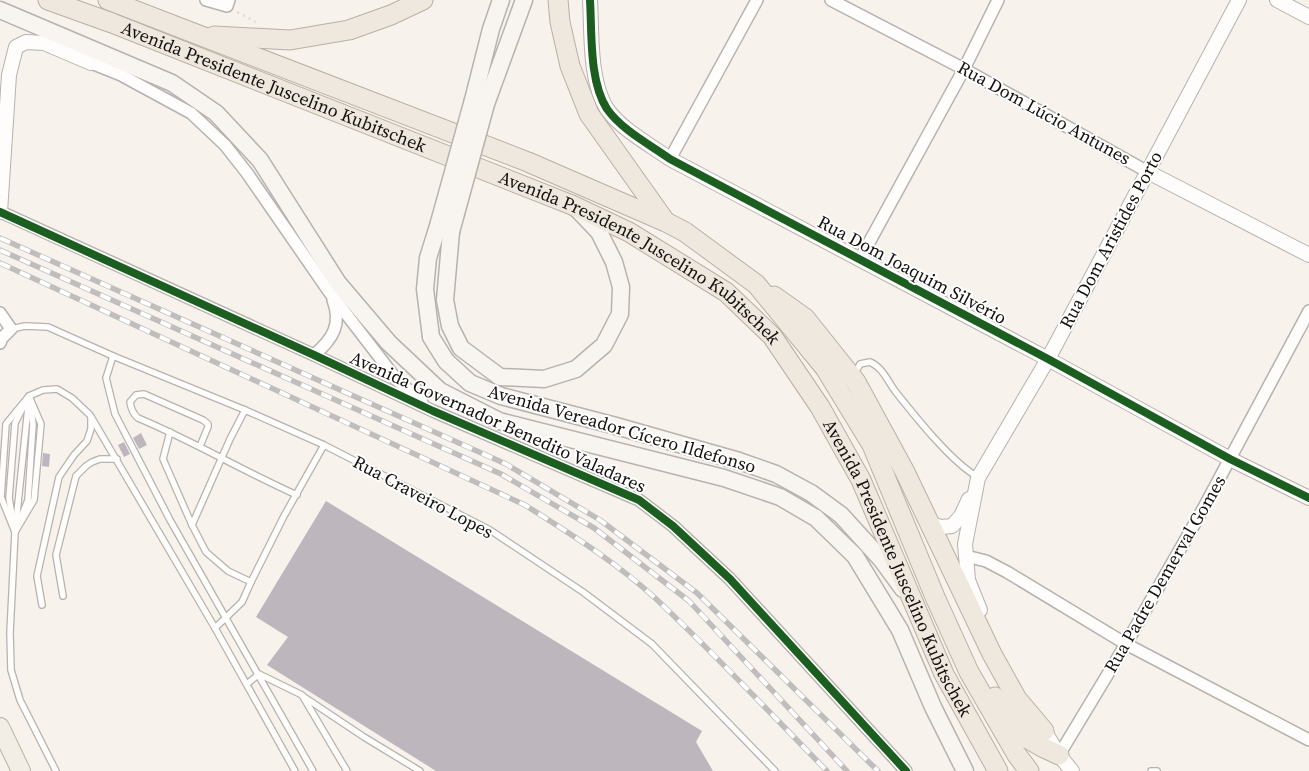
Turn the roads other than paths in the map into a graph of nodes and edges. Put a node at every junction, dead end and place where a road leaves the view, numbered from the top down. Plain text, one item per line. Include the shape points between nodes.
1 (48, 0) edge
2 (108, 0) edge
3 (206, 0) edge
4 (230, 0) edge
5 (423, 0) edge
6 (501, 0) edge
7 (524, 0) edge
8 (558, 0) edge
9 (590, 0) edge
10 (757, 0) edge
11 (831, 0) edge
12 (998, 0) edge
13 (1239, 0) edge
14 (1277, 0) edge
15 (0, 10) edge
16 (1309, 17) edge
17 (195, 35) junction
18 (116, 58) junction
19 (91, 63) junction
20 (964, 68) junction
21 (480, 102) junction
22 (670, 159) junction
23 (1148, 172) junction
24 (572, 205) junction
25 (0, 212) edge
26 (666, 222) junction
27 (303, 228) junction
28 (445, 229) junction
29 (1309, 255) edge
30 (860, 259) junction
31 (308, 262) junction
32 (756, 284) junction
33 (330, 293) junction
34 (1309, 311) edge
35 (0, 313) edge
36 (11, 329) junction
37 (0, 343) edge
38 (314, 355) junction
39 (113, 356) junction
40 (1048, 358) junction
41 (856, 382) junction
42 (29, 396) junction
43 (245, 410) junction
44 (433, 411) junction
45 (90, 415) junction
46 (170, 432) junction
47 (324, 445) junction
48 (200, 446) junction
49 (222, 457) junction
50 (117, 459) junction
51 (1230, 460) junction
52 (905, 472) junction
53 (978, 478) junction
54 (297, 495) junction
55 (1309, 498) edge
56 (192, 524) junction
57 (930, 524) junction
58 (15, 532) junction
59 (966, 556) junction
60 (251, 582) junction
61 (63, 596) dead end
62 (935, 598) junction
63 (42, 605) dead end
64 (916, 608) junction
65 (226, 618) junction
66 (215, 628) junction
67 (1126, 644) junction
68 (969, 672) junction
69 (259, 674) junction
70 (247, 684) junction
71 (302, 696) junction
72 (0, 727) edge
73 (1044, 731) junction
74 (1309, 740) edge
75 (1059, 755) junction
76 (21, 771) edge
77 (56, 771) edge
78 (295, 771) edge
79 (313, 771) edge
80 (347, 771) edge
81 (420, 771) edge
82 (775, 771) edge
83 (906, 771) edge
84 (965, 771) edge
85 (998, 771) edge
86 (1029, 771) edge
87 (1072, 771) edge
88 (1151, 771) edge
89 (1157, 771) edge

1 - 24 highway, Avenida Presidente Juscelino Kubitschek
2 - 17 highway, Avenida Presidente Juscelino Kubitschek
3 - 4 street via 227,6
5 - 17 highway via 349,30 290,40
6 - 21 main road, Avenida Vereador Cícero Ildefonso via 491,29
7 - 21 main road, Avenida Vereador Cícero Ildefonso
8 - 26 highway via 570,66 589,114
9 - 22 street, Rua Dom Joaquim Silvério via 597,84 607,108 624,127
10 - 22 street
11 - 20 street, Rua Dom Lúcio Antunes
12 - 20 street
13 - 23 street, Rua Dom Aristides Porto
14 - 16 street
15 - 18 main road, Avenida Presidente Juscelino Kubitschek
17 - 26 highway, Avenida Presidente Juscelino Kubitschek via 528,162
18 - 19 street
18 - 27 main road, Avenida Presidente Juscelino Kubitschek via 172,83 216,113 260,160
19 - 25 street via 44,44 26,42 16,47 9,76
19 - 31 street via 191,112 225,145 247,173
20 - 23 street, Rua Dom Lúcio Antunes
20 - 30 street
21 - 28 main road, Avenida Vereador Cícero Ildefonso, bridge
22 - 30 street, Rua Dom Joaquim Silvério
23 - 29 street, Rua Dom Lúcio Antunes
23 - 40 street, Rua Dom Aristides Porto
24 - 28 main road, Avenida Vereador Cícero Ildefonso via 599,232 614,262 622,287 620,314 604,345 576,369 544,379 500,377 461,348 450,326 445,300
24 - 64 highway, Avenida Presidente Juscelino Kubitschek via 629,232 726,292 772,336 820,407 861,480
25 - 38 street, Avenida Governador Benedito Valadares
26 - 32 highway, Avenida Presidente Juscelino Kubitschek via 685,232
27 - 31 street
27 - 84 main road, Avenida Presidente Juscelino Kubitschek via 338,283 389,343 440,391 499,421 724,478 780,497 816,518 855,556 900,630
28 - 64 main road, Avenida Vereador Cícero Ildefonso via 428,258 425,289 431,337 446,360 470,383 501,396 776,474 812,493 841,515 881,559
30 - 40 street, Rua Dom Joaquim Silvério
31 - 33 street
32 - 41 highway via 805,318
32 - 62 highway, Avenida Presidente Juscelino Kubitschek via 825,368 872,445
33 - 38 street via 336,310 336,328 328,344
33 - 44 street via 398,380
34 - 51 street, Rua Padre Demerval Gomes
35 - 36 street
36 - 37 street
36 - 39 lane, Rua Craveiro Lopes via 48,327
38 - 44 street, Avenida Governador Benedito Valadares
39 - 43 lane, Rua Craveiro Lopes
39 - 65 lane via 106,378 115,414
40 - 51 street, Rua Dom Joaquim Silvério
40 - 53 street, Rua Dom Aristides Porto
41 - 52 highway
41 - 53 lane via 855,371 860,364 870,362 879,366 921,422 952,457
42 - 45 lane via 44,390 57,390 72,398
42 - 58 lane
42 - 58 lane via 42,424 34,500
42 - 58 lane via 6,424 1,498
43 - 47 lane, Rua Craveiro Lopes
43 - 49 lane
44 - 83 street, Avenida Governador Benedito Valadares via 639,500 673,526 730,579
45 - 50 lane
45 - 63 lane via 91,429 87,441 59,477 37,576
46 - 48 lane
46 - 48 lane via 134,415 130,402 136,395 144,394 208,424
46 - 56 lane via 163,459
47 - 54 lane
47 - 82 lane, Rua Craveiro Lopes via 490,530 583,592 652,644
48 - 49 lane
49 - 54 lane
49 - 56 lane
50 - 61 lane via 92,462 76,476 56,555
50 - 66 lane
51 - 55 street, Rua Dom Joaquim Silvério
51 - 67 street, Rua Padre Demerval Gomes
52 - 57 highway
52 - 62 highway via 920,522
53 - 57 street, Rua Dom Aristides Porto via 961,516 952,526
53 - 59 street, Rua Dom Aristides Porto
54 - 60 lane
56 - 60 lane via 206,552 228,572
57 - 73 highway via 992,654 1017,699
58 - 77 lane via 11,670 20,700
59 - 67 street via 986,561 1007,572
59 - 73 street via 968,580 993,640
60 - 65 lane via 242,602
62 - 68 highway, Avenida Presidente Juscelino Kubitschek
64 - 85 highway, Avenida Presidente Juscelino Kubitschek via 944,674
65 - 66 lane
65 - 69 lane
66 - 70 lane
67 - 74 street
67 - 75 street, Rua Padre Demerval Gomes
68 - 75 highway via 991,691 1025,737
68 - 86 highway, Avenida Presidente Juscelino Kubitschek via 1016,755
69 - 70 lane
69 - 71 lane
69 - 79 lane
70 - 78 lane
71 - 80 lane
71 - 81 lane
72 - 76 main road
73 - 75 street
75 - 87 street
88 - 89 lane

